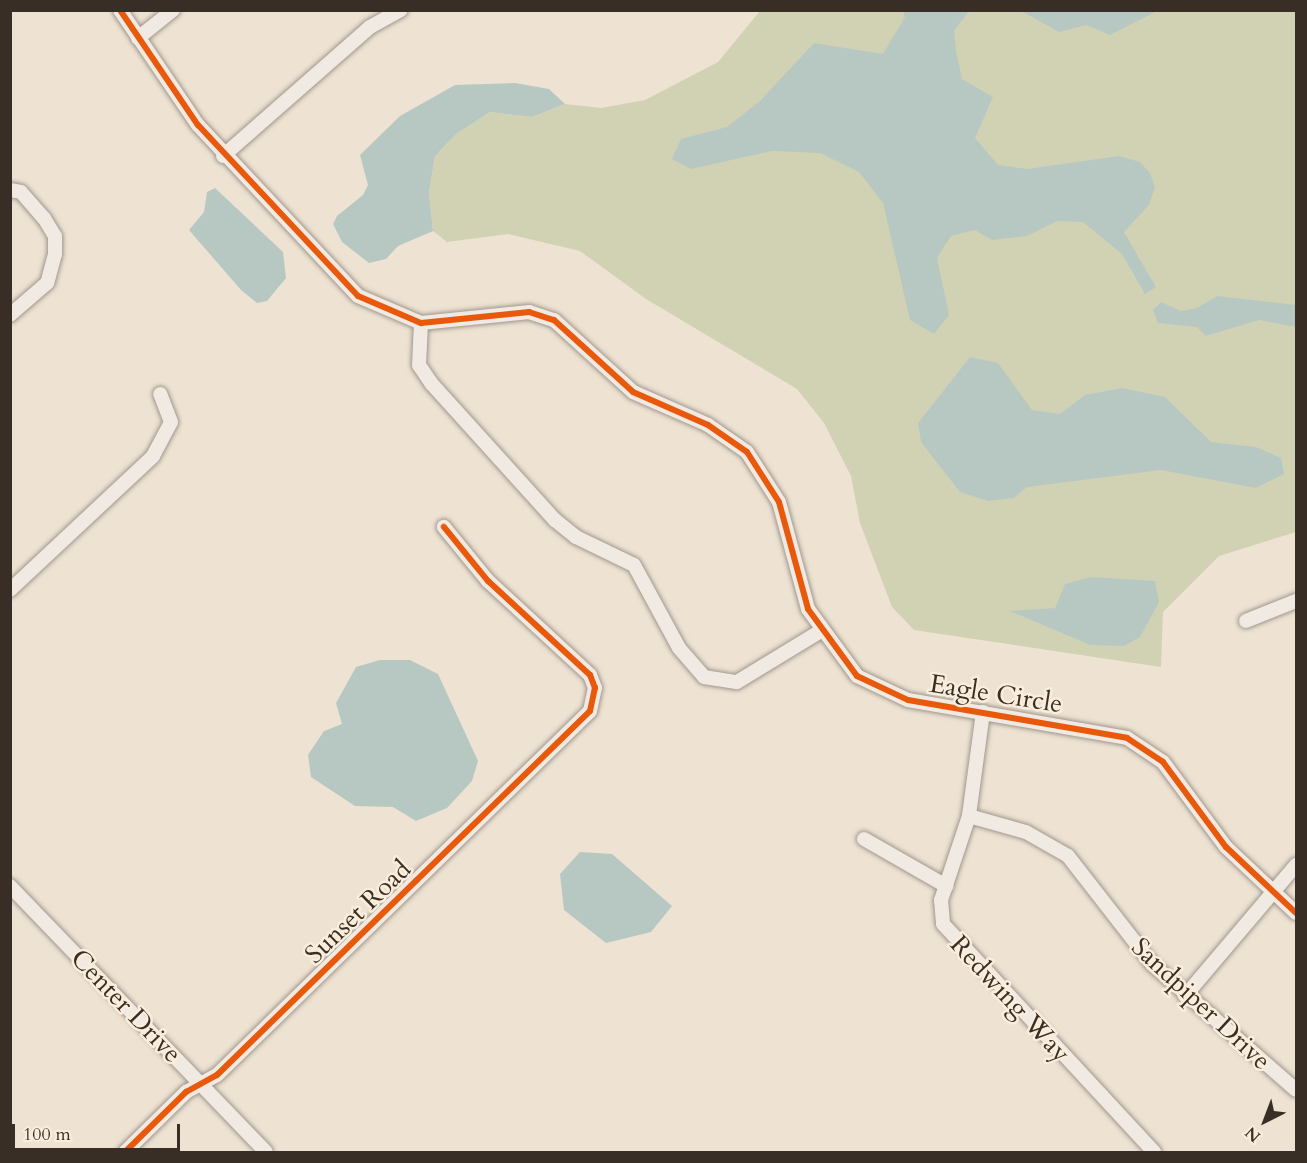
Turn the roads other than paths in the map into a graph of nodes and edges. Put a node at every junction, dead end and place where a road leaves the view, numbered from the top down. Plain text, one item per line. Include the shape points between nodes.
1 (120, 10) edge
2 (173, 10) edge
3 (400, 10) edge
4 (138, 38) junction
5 (223, 156) junction
6 (10, 190) edge
7 (10, 315) edge
8 (421, 322) junction
9 (160, 394) dead end
10 (444, 527) dead end
11 (10, 590) edge
12 (1296, 602) edge
13 (1246, 621) dead end
14 (821, 631) junction
15 (983, 712) junction
16 (969, 816) junction
17 (864, 839) dead end
18 (1296, 865) edge
19 (10, 886) edge
20 (946, 886) junction
21 (1272, 892) junction
22 (1296, 913) edge
23 (1185, 996) junction
24 (200, 1084) junction
25 (1296, 1090) edge
26 (125, 1152) edge
27 (266, 1152) edge
28 (1154, 1152) edge

1 - 4 street, Eagle Circle
2 - 4 street
3 - 5 street via 370,27
4 - 5 street, Eagle Circle
5 - 8 street, Eagle Circle via 346,287 372,305
6 - 7 street via 21,192 44,218 55,236 55,254 47,283
8 - 14 street, Eagle Circle via 541,314 566,329 597,364 633,392 729,436 772,484 799,587
8 - 14 street via 419,365 431,383 555,520 576,537 634,565 679,648 704,677 737,682
9 - 11 street via 171,422 153,456
10 - 24 street, Sunset Road via 488,581 590,675 595,688 590,711 217,1075
12 - 13 street
14 - 15 street, Eagle Circle via 857,676 888,694
15 - 16 street, Redwing Way
15 - 21 street, Eagle Circle via 1095,730 1148,750 1182,783 1226,847
16 - 20 street, Redwing Way
16 - 23 street, Sandpiper Drive via 1026,832 1068,856 1140,950
17 - 20 street
18 - 21 street
19 - 24 street, Center Drive
20 - 28 street, Redwing Way via 941,912 952,939
21 - 22 street, Eagle Circle
21 - 23 street
23 - 25 street, Sandpiper Drive
24 - 26 street, Sunset Road via 186,1092
24 - 27 street, Center Drive

